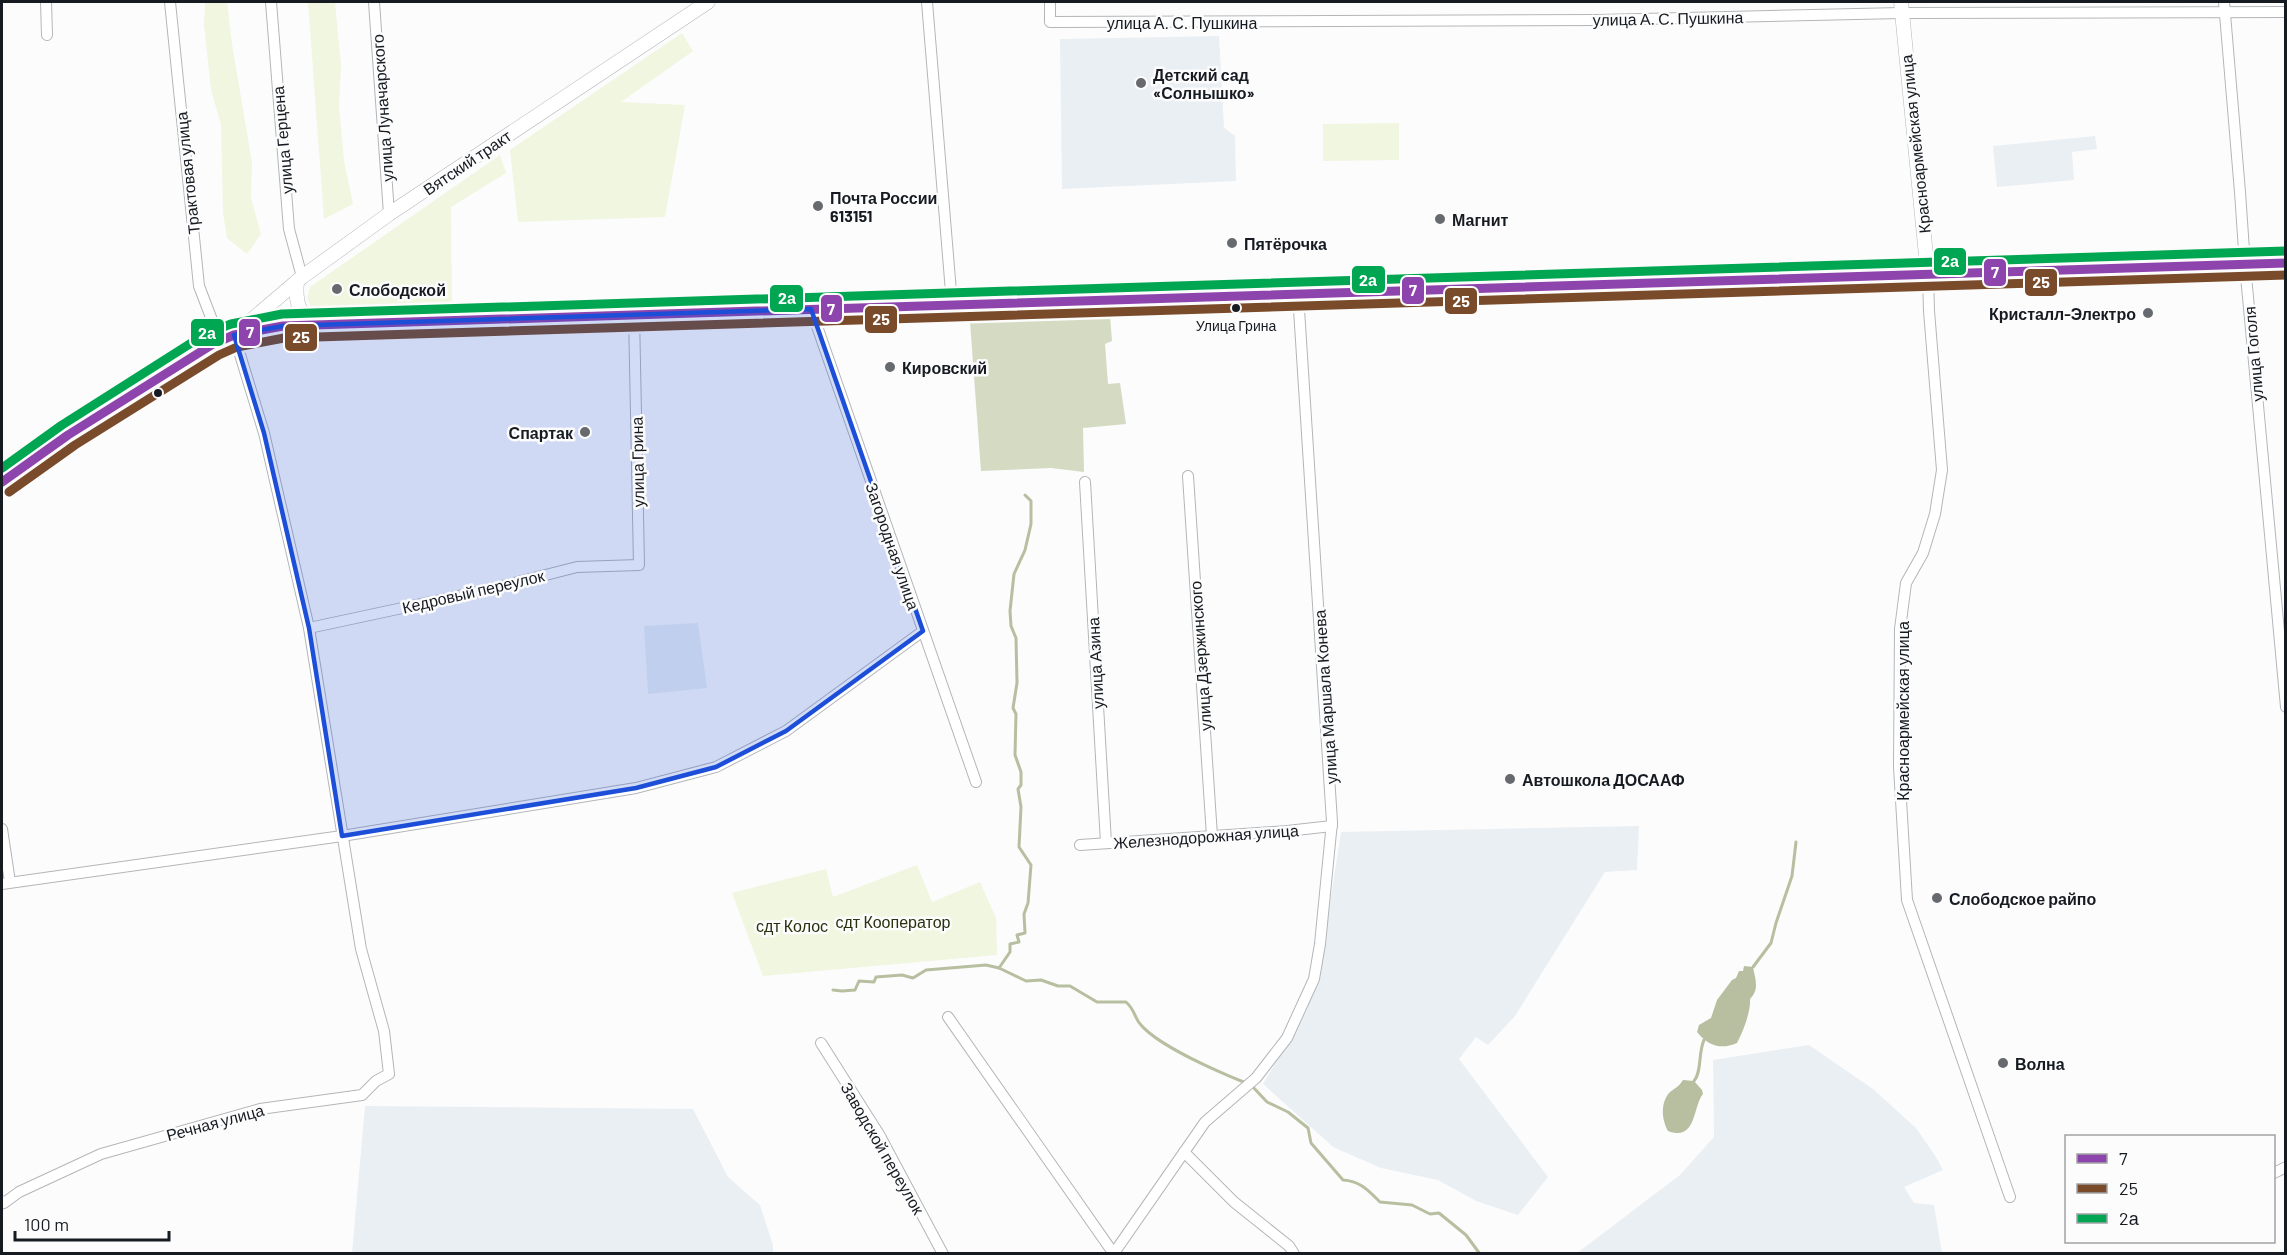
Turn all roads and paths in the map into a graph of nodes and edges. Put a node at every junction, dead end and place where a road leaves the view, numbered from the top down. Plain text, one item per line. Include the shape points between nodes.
1 (46, 2) edge
2 (170, 2) edge
3 (271, 2) edge
4 (374, 2) edge
5 (708, 2) edge
6 (927, 2) edge
7 (1050, 2) edge
8 (1901, 7) edge
9 (2224, 7) edge
10 (2286, 12) edge
11 (47, 35) dead end
12 (389, 214) junction
13 (2286, 263) edge
14 (2245, 265) junction
15 (1928, 276) junction
16 (300, 279) junction
17 (1298, 294) junction
18 (952, 304) junction
19 (812, 309) junction
20 (634, 314) junction
21 (315, 325) junction
22 (227, 338) junction
23 (1188, 476) dead end
24 (2, 482) edge
25 (1085, 482) dead end
26 (639, 565) joint
27 (309, 628) junction
28 (923, 632) junction
29 (2286, 707) edge
30 (976, 782) dead end
31 (1332, 826) junction
32 (2, 828) edge
33 (342, 836) junction
34 (1212, 836) junction
35 (1106, 843) junction
36 (1080, 845) dead end
37 (6, 883) edge
38 (948, 1017) dead end
39 (821, 1043) dead end
40 (1184, 1152) junction
41 (2010, 1197) dead end
42 (3, 1202) edge
43 (1114, 1253) edge
44 (943, 1254) edge
45 (1294, 1254) edge

1 - 11 street
2 - 22 street, Трактовая улица via 199,286
3 - 16 street, улица Герцена via 289,230
4 - 12 street, улица Луначарского
5 - 12 main road, Вятский тракт
6 - 18 street
7 - 8 street, улица А. С. Пушкина via 1050,22 1587,20
8 - 9 street, улица А. С. Пушкина
8 - 15 main road, Красноармейская улица
9 - 10 street, улица А. С. Пушкина
9 - 14 street, улица Гоголя
12 - 16 main road, Вятский тракт
13 - 14 highway
14 - 15 highway
14 - 29 street, улица Гоголя
15 - 17 highway
15 - 41 street, Красноармейская улица via 1942,470 1923,553 1906,583 1899,628 1899,767 1908,900
16 - 21 main road via 296,291 299,308 307,321
16 - 22 main road, Вятский тракт
17 - 18 highway
17 - 31 street, улица Маршала Конева
18 - 19 highway
19 - 20 highway
19 - 28 street, Загородная улица
20 - 21 highway
20 - 26 street, улица Грина
21 - 22 highway via 283,326
22 - 24 highway via 68,435
22 - 27 street via 264,433
23 - 34 street, улица Дзержинского
25 - 35 street, улица Азина
26 - 27 street, Кедровый переулок via 577,567
27 - 33 street
28 - 30 street, Загородная улица
28 - 33 street via 786,731 716,767 636,788
31 - 34 street, Железнодорожная улица
31 - 40 street, улица Маршала Конева via 1314,980 1287,1038 1249,1084 1205,1122
32 - 37 street
33 - 37 street
33 - 42 street, Речная улица via 361,949 384,1031 389,1074 375,1081 362,1095 260,1109 101,1154
34 - 35 street, Железнодорожная улица
35 - 36 street, Железнодорожная улица
38 - 43 street
39 - 44 street, Заводской переулок via 880,1136
40 - 43 street, улица Маршала Конева
40 - 45 street via 1234,1203

